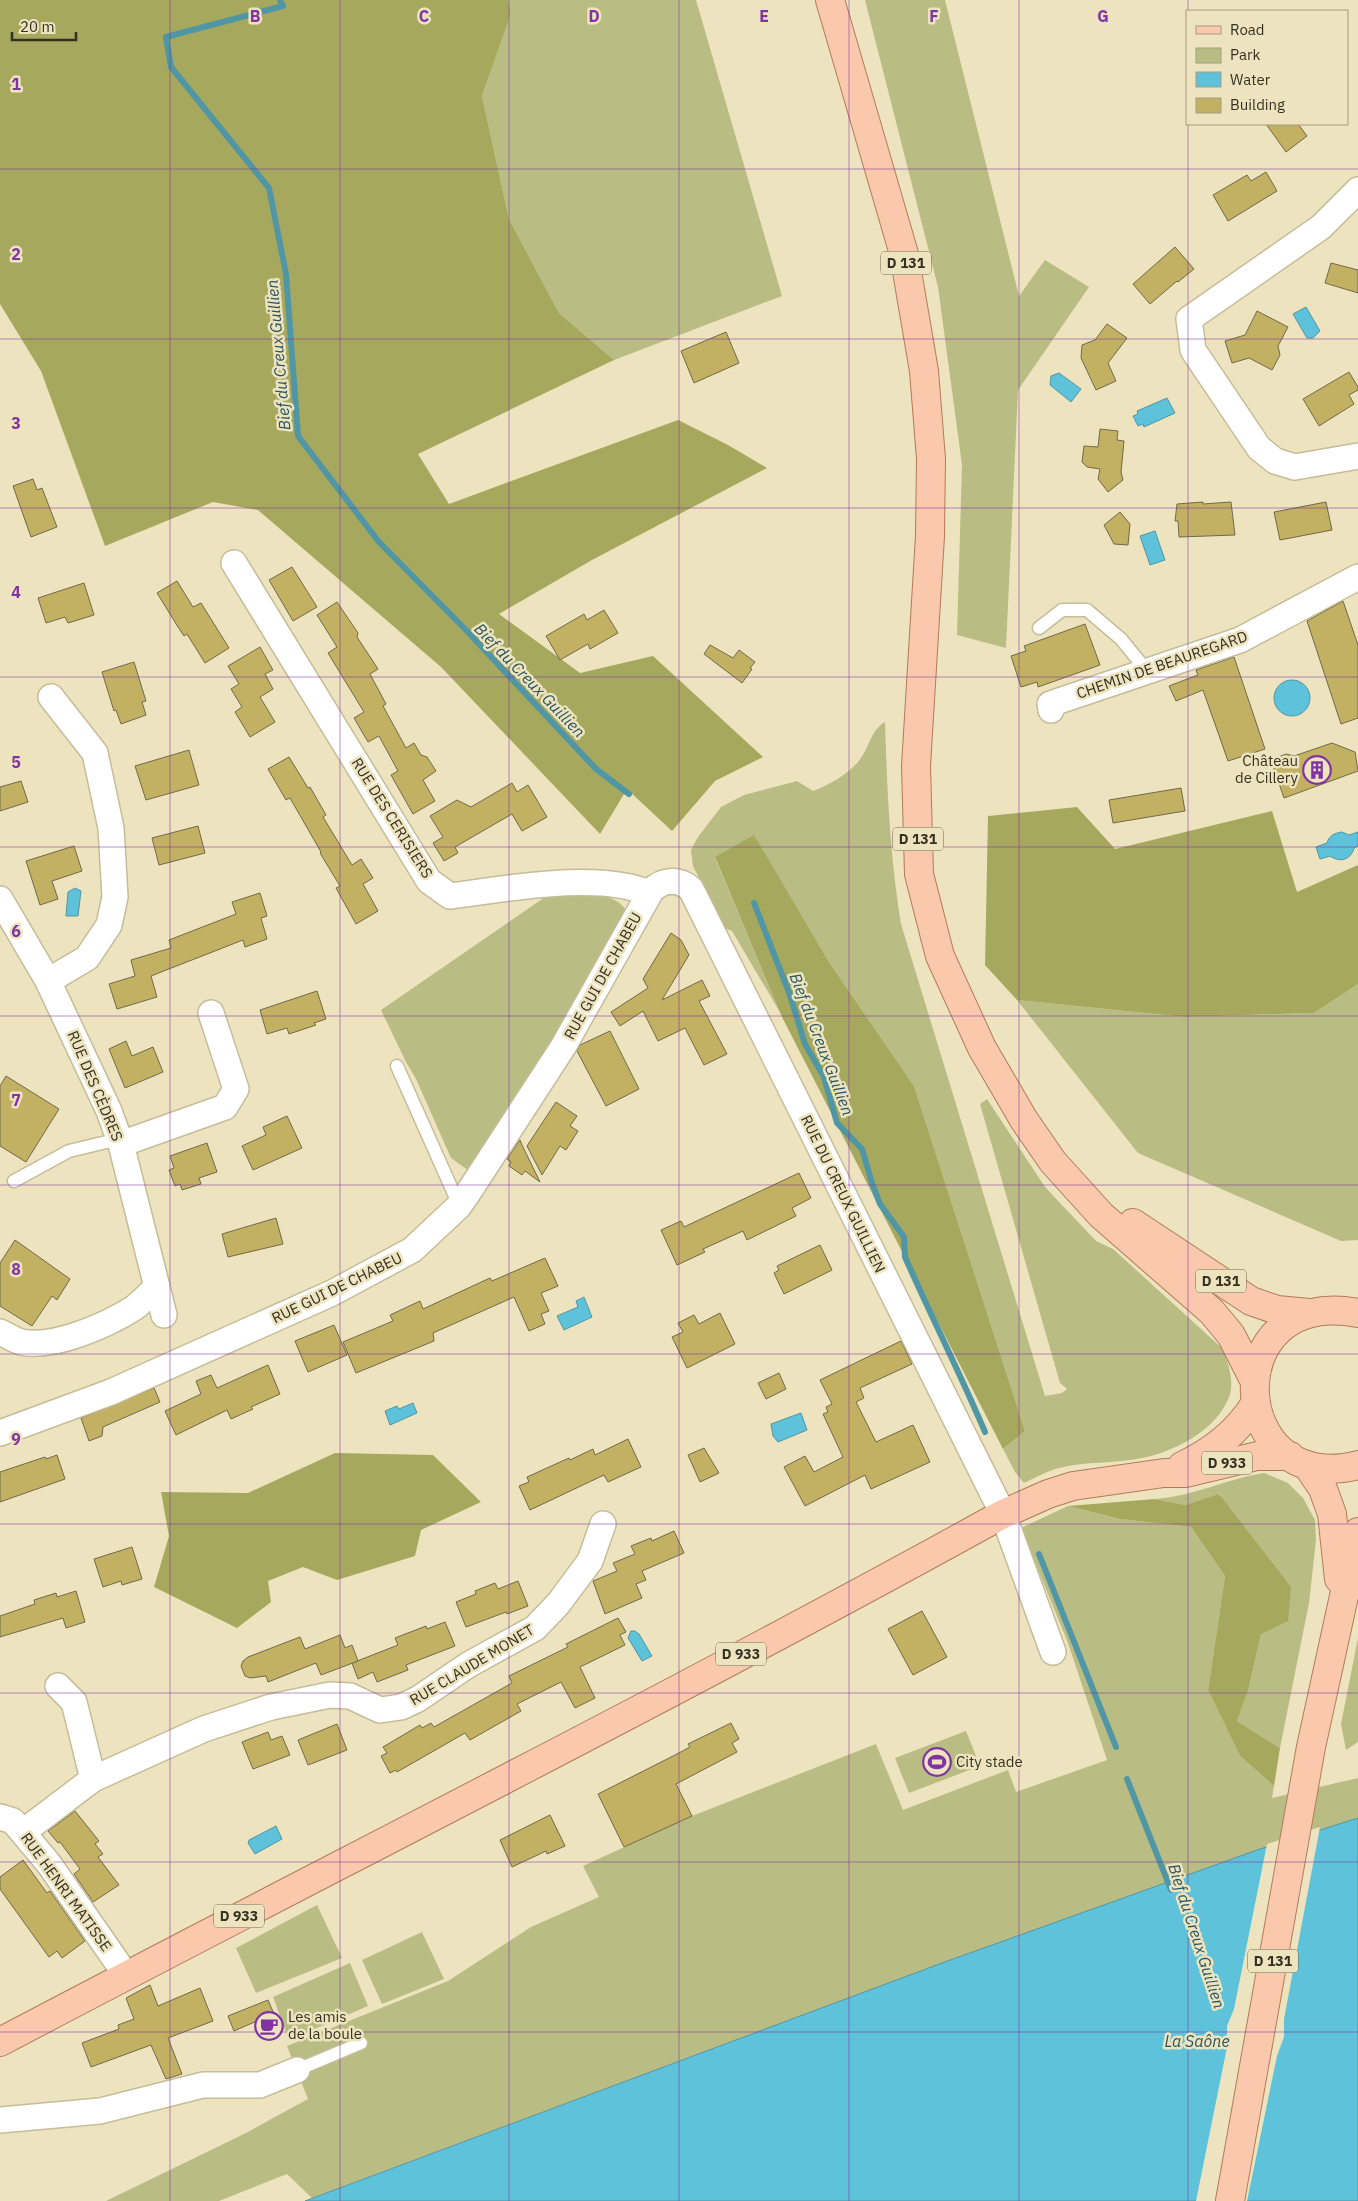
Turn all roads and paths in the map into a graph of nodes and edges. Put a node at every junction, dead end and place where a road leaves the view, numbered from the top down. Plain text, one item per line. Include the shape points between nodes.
1 (830, 0) edge
2 (1358, 190) edge
3 (1358, 456) edge
4 (234, 563) dead end
5 (1358, 577) edge
6 (1039, 628) dead end
7 (1147, 671) junction
8 (51, 697) dead end
9 (1051, 710) dead end
10 (649, 893) junction
11 (0, 899) edge
12 (48, 981) junction
13 (212, 1013) dead end
14 (398, 1066) dead end
15 (1024, 1120) junction
16 (120, 1141) junction
17 (14, 1181) dead end
18 (461, 1202) junction
19 (157, 1286) junction
20 (1309, 1313) junction
21 (1358, 1313) edge
22 (164, 1315) dead end
23 (0, 1332) edge
24 (1254, 1392) junction
25 (0, 1433) edge
26 (1298, 1461) junction
27 (1358, 1465) edge
28 (1164, 1473) junction
29 (1002, 1514) junction
30 (603, 1524) dead end
31 (1358, 1532) edge
32 (1339, 1615) junction
33 (1053, 1652) dead end
34 (58, 1686) dead end
35 (93, 1779) junction
36 (0, 1817) edge
37 (23, 1832) junction
38 (126, 1975) junction
39 (0, 2042) edge
40 (361, 2043) dead end
41 (297, 2070) joint
42 (0, 2120) edge
43 (1230, 2201) edge

1 - 15 main road, D 131 via 904,254 924,372 931,458 931,526 916,766 920,874 940,956 982,1048
2 - 3 street via 1321,227 1189,320 1193,350 1259,448 1275,461 1296,467
4 - 10 street, RUE DES CERISIERS via 429,881 450,896 553,884 614,884
5 - 7 street, CHEMIN DE BEAUREGARD via 1240,640
6 - 7 lane via 1062,610 1087,610 1121,638
7 - 9 street, CHEMIN DE BEAUREGARD via 1050,704
8 - 12 street via 95,752 111,828 114,897 109,925 87,958
10 - 18 street, RUE GUI DE CHABEU via 563,1047
10 - 29 street, RUE DU CREUX GUILLIEN via 662,883 678,882 692,889
11 - 12 street, RUE DES CÈDRES
12 - 16 street, RUE DES CÈDRES
13 - 16 street via 236,1089 225,1107
14 - 18 lane via 455,1196
15 - 20 main road, D 131 via 1065,1164 1141,1230 1251,1301 1277,1310
15 - 24 main road, D 131 via 1053,1162 1101,1215 1212,1312 1231,1335
16 - 17 lane via 69,1151
16 - 19 street, RUE DES CÈDRES
18 - 25 street, RUE GUI DE CHABEU via 412,1250 332,1293 111,1392
19 - 22 street, RUE DES CÈDRES
19 - 23 street via 136,1307 72,1336 39,1343 20,1342
20 - 21 main road via 1333,1309
20 - 24 main road via 1289,1323 1272,1339 1260,1358
24 - 26 main road via 1262,1425
24 - 28 main road, D 933 via 1243,1423 1222,1443
26 - 27 main road via 1326,1469
26 - 28 main road, D 933 via 1258,1456 1186,1472
26 - 32 main road, D 131 via 1323,1488 1332,1514 1339,1567
28 - 29 main road, D 933 via 1073,1486
29 - 33 street, RUE DU CREUX GUILLIEN
29 - 38 main road, D 933 via 476,1795
30 - 35 street, RUE CLAUDE MONET via 590,1561 558,1604 535,1628 468,1665 418,1699 401,1707 380,1710 350,1696 330,1695 271,1707 204,1729
31 - 32 main road, D 131
32 - 43 main road, D 131 via 1310,1747
34 - 35 street via 74,1702
35 - 37 street, RUE CLAUDE MONET
36 - 37 street, RUE HENRI MATISSE via 13,1820
37 - 38 street, RUE HENRI MATISSE
38 - 39 main road, D 933
40 - 41 lane
41 - 42 street via 260,2085 202,2085 100,2111

